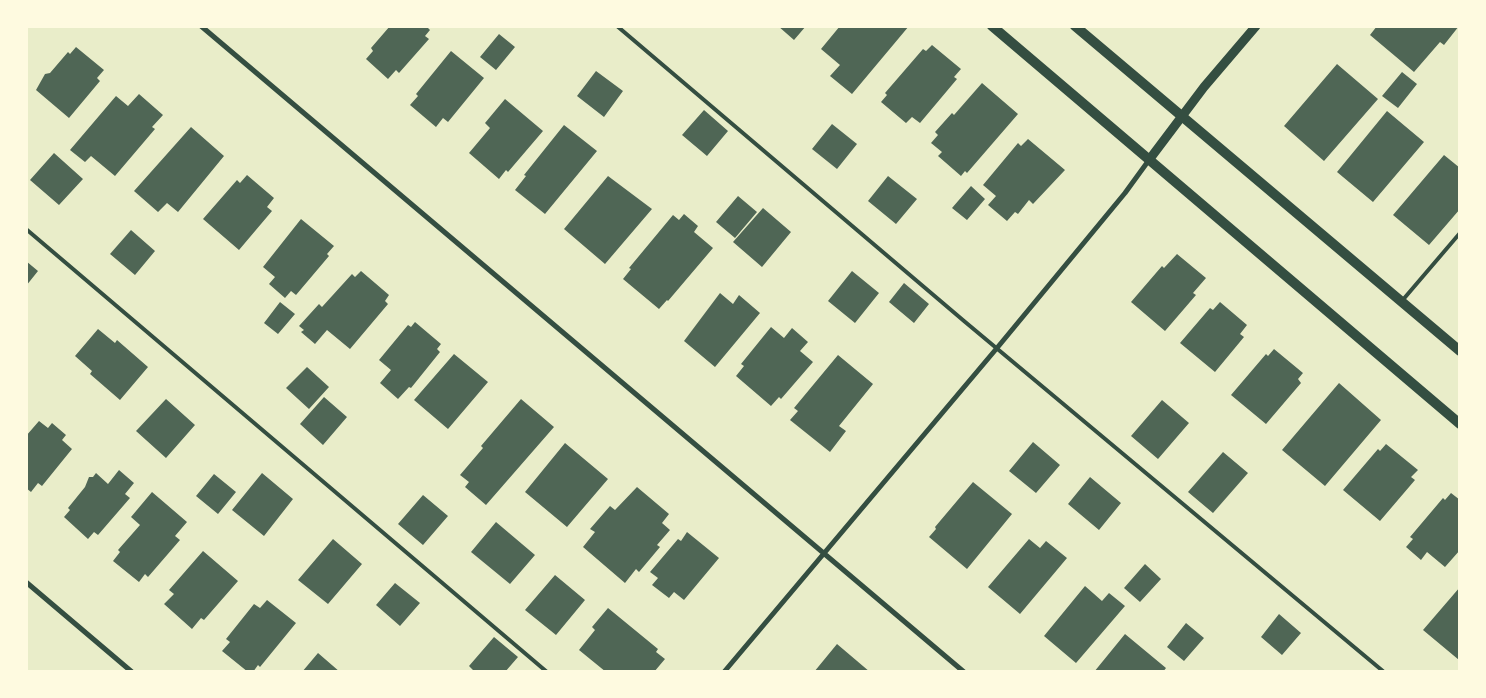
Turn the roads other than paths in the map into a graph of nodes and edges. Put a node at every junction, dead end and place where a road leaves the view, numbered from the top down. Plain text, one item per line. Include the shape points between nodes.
1 (202, 26) edge
2 (617, 26) edge
3 (992, 26) edge
4 (1075, 26) edge
5 (1256, 26) edge
6 (1182, 116) junction
7 (1149, 160) junction
8 (26, 229) edge
9 (1460, 233) edge
10 (1402, 302) junction
11 (997, 348) junction
12 (1460, 351) edge
13 (1460, 424) edge
14 (824, 554) junction
15 (26, 582) edge
16 (132, 672) edge
17 (547, 672) edge
18 (724, 672) edge
19 (964, 672) edge
20 (1384, 672) edge

1 - 14 street
2 - 11 lane
3 - 7 main road
4 - 6 main road
5 - 6 street
6 - 7 street
6 - 10 main road
7 - 11 street
7 - 13 main road
8 - 17 lane
9 - 10 lane
10 - 12 main road
11 - 14 street
11 - 20 lane
14 - 18 street
14 - 19 street
15 - 16 street

